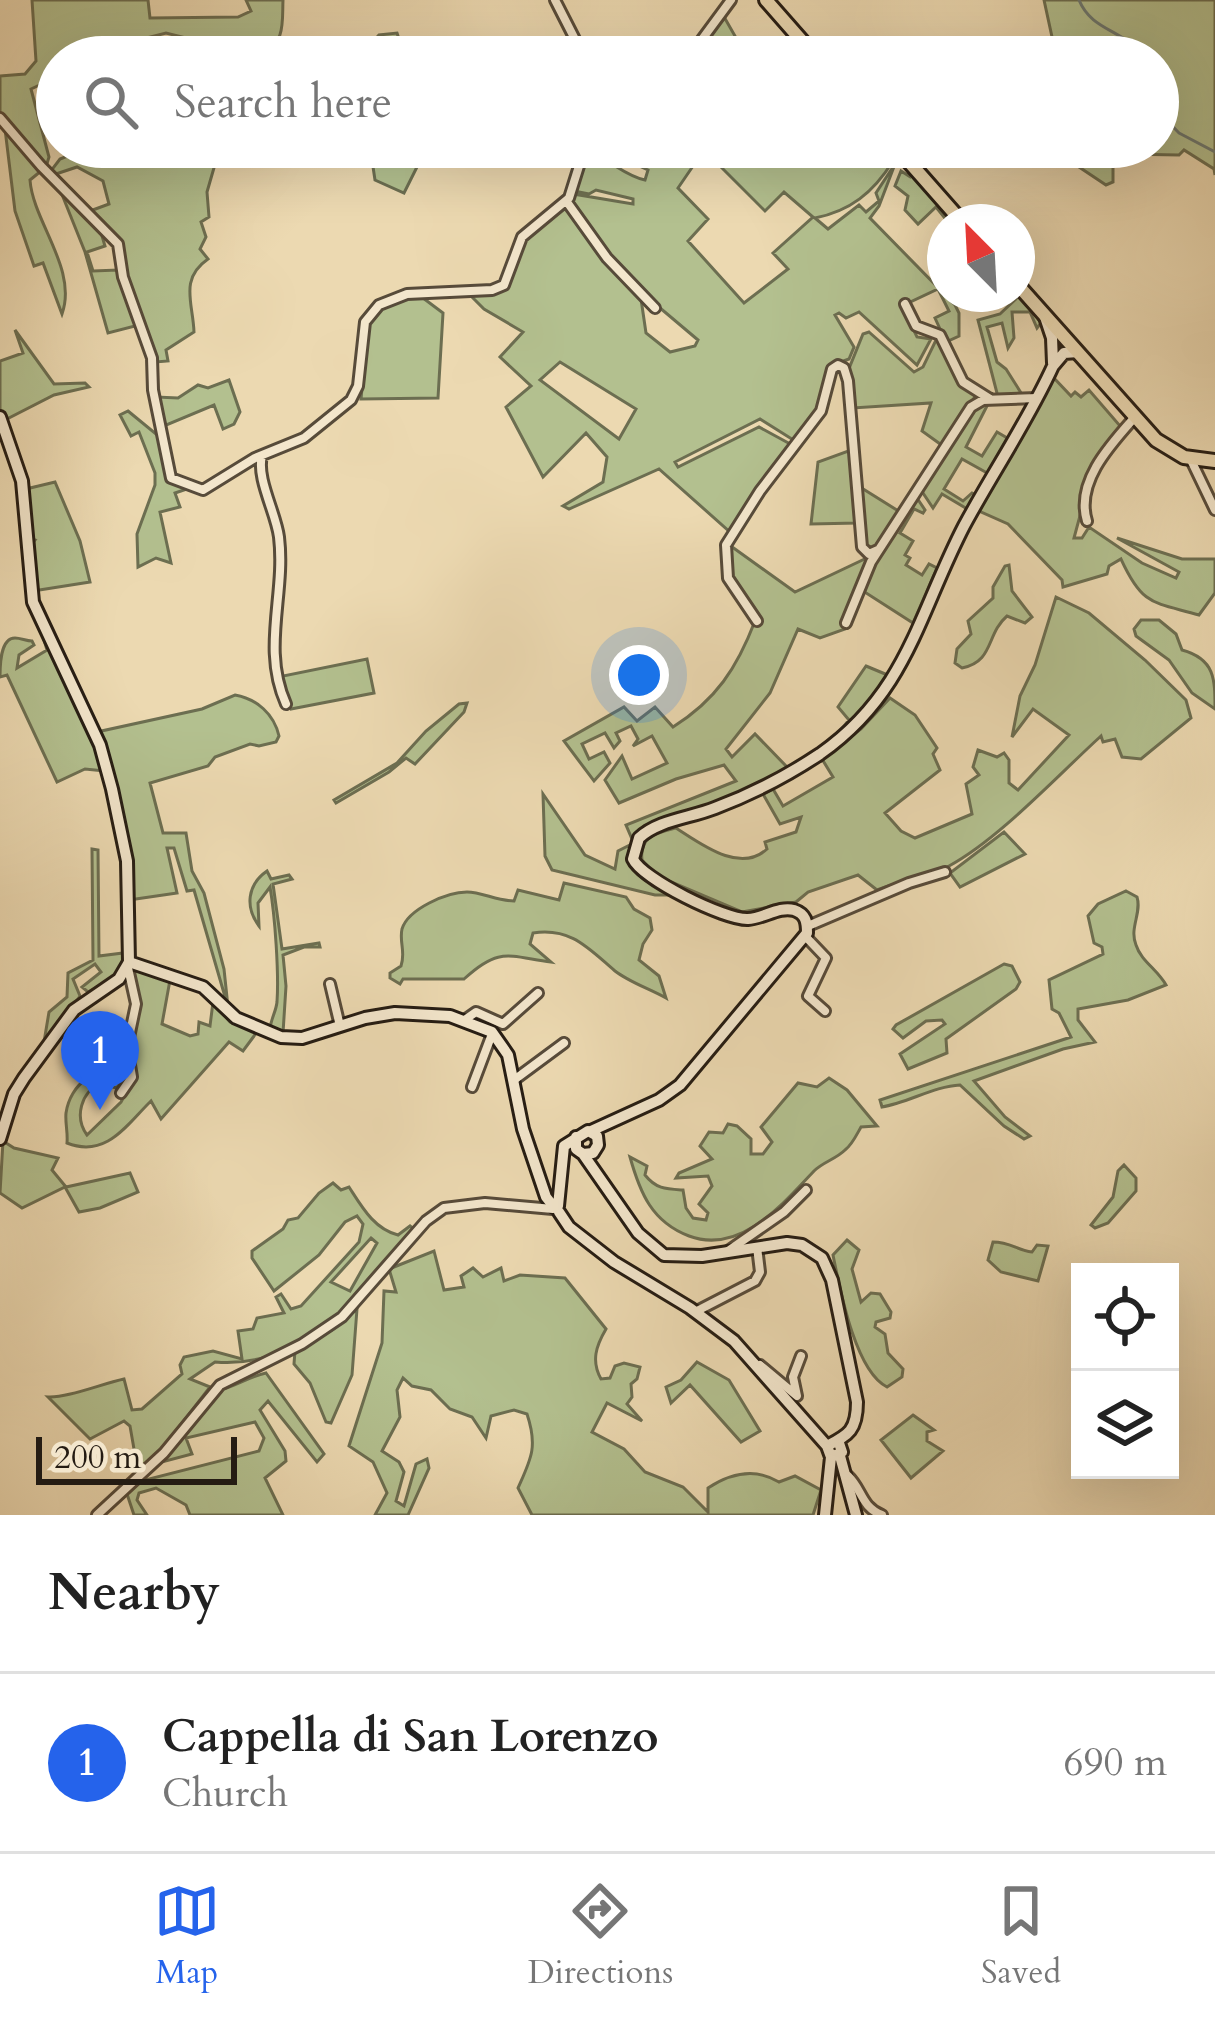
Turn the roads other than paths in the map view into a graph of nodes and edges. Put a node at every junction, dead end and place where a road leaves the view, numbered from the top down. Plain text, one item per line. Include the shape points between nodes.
1 (556, 0) edge
2 (731, 0) edge
3 (766, 0) edge
4 (574, 36) edge
5 (704, 36) edge
6 (798, 36) edge
7 (0, 118) edge
8 (36, 157) edge
9 (46, 168) edge
10 (579, 168) edge
11 (914, 168) edge
12 (567, 202) junction
13 (946, 204) edge
14 (905, 304) dead end
15 (1035, 304) edge
16 (655, 308) dead end
17 (1065, 348) junction
18 (1037, 398) junction
19 (992, 399) junction
20 (0, 417) edge
21 (1135, 417) junction
22 (262, 455) junction
23 (1191, 460) junction
24 (1211, 461) edge
25 (1215, 511) edge
26 (1088, 521) dead end
27 (878, 550) junction
28 (757, 621) dead end
29 (846, 623) dead end
30 (286, 704) dead end
31 (945, 872) dead end
32 (807, 932) junction
33 (129, 965) junction
34 (330, 984) dead end
35 (538, 993) dead end
36 (825, 1011) dead end
37 (466, 1019) junction
38 (340, 1026) junction
39 (492, 1032) junction
40 (564, 1043) dead end
41 (514, 1080) junction
42 (472, 1088) dead end
43 (121, 1094) dead end
44 (0, 1139) edge
45 (590, 1146) junction
46 (560, 1168) junction
47 (806, 1190) dead end
48 (556, 1208) junction
49 (758, 1247) junction
50 (727, 1252) junction
51 (695, 1312) junction
52 (801, 1355) dead end
53 (759, 1365) junction
54 (834, 1451) junction
55 (847, 1475) junction
56 (97, 1515) edge
57 (825, 1515) edge
58 (856, 1515) edge
59 (882, 1515) edge

1 - 4 street
2 - 5 street
3 - 6 main road
7 - 8 street
9 - 22 street via 118,246 152,361 172,479 207,489
10 - 12 street
11 - 13 main road
12 - 16 street
12 - 22 street via 522,237 500,288 407,294 379,305 365,322 354,397 304,438
14 - 19 street via 917,326 940,335 963,382
15 - 17 main road
17 - 18 street
17 - 21 main road
18 - 19 street
18 - 32 street via 873,709 786,775 654,827 636,842 636,867 670,888 735,918 791,910 803,916
19 - 27 street via 969,410
20 - 33 street via 21,476 32,599 98,740 112,789 128,865
21 - 23 main road
21 - 26 street via 1096,465
22 - 30 street via 280,542 272,649
23 - 24 main road
23 - 25 street
27 - 28 street via 862,547 848,381 838,365 821,411 726,545 728,579
27 - 29 street
31 - 32 street
32 - 36 street via 826,958 808,996
32 - 45 street via 680,1085 611,1124
33 - 38 street via 203,987 236,1018 280,1037
33 - 43 street via 136,1013 127,1047 131,1077
33 - 44 street via 74,1010 14,1094
34 - 38 street
35 - 37 street via 503,1024 476,1012
37 - 38 street via 387,1013
37 - 39 street
39 - 41 street
39 - 42 street
40 - 41 street
41 - 48 street via 536,1170
45 - 46 street
45 - 46 street via 576,1137 564,1146
45 - 50 street via 600,1178 657,1251 680,1258
46 - 48 street
47 - 50 street
48 - 51 street via 614,1262
48 - 56 street via 444,1208 342,1317 220,1385 164,1453
49 - 50 street
49 - 51 street via 755,1281
49 - 54 street via 802,1245 830,1271 857,1402 852,1428
51 - 53 street
52 - 53 street via 797,1396
53 - 54 street
54 - 55 street
54 - 57 street
55 - 58 street
55 - 59 street

